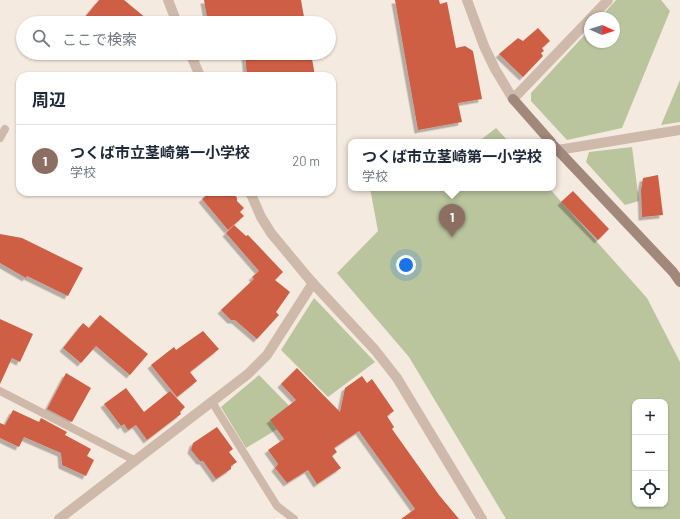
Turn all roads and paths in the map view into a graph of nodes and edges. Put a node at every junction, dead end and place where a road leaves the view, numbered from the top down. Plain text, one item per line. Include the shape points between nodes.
1 (168, 0) edge
2 (467, 0) edge
3 (608, 0) edge
4 (596, 12) edge
5 (174, 16) edge
6 (584, 24) edge
7 (193, 60) edge
8 (198, 72) edge
9 (513, 99) junction
10 (5, 129) dead end
11 (680, 130) edge
12 (0, 138) edge
13 (548, 139) edge
14 (556, 147) edge
15 (556, 148) edge
16 (252, 196) edge
17 (680, 282) edge
18 (313, 283) junction
19 (0, 391) edge
20 (212, 402) junction
21 (136, 461) junction
22 (58, 519) edge
23 (294, 519) edge
24 (482, 519) edge

1 - 5 street
2 - 9 street via 484,46
3 - 4 street
6 - 9 street
7 - 8 street
9 - 13 street
10 - 12 lane
11 - 14 street
15 - 17 street
16 - 18 street via 271,233
18 - 20 street via 267,355 248,374
18 - 24 street via 375,350 397,378
19 - 21 lane
20 - 21 street
20 - 23 lane via 277,506
21 - 22 street

